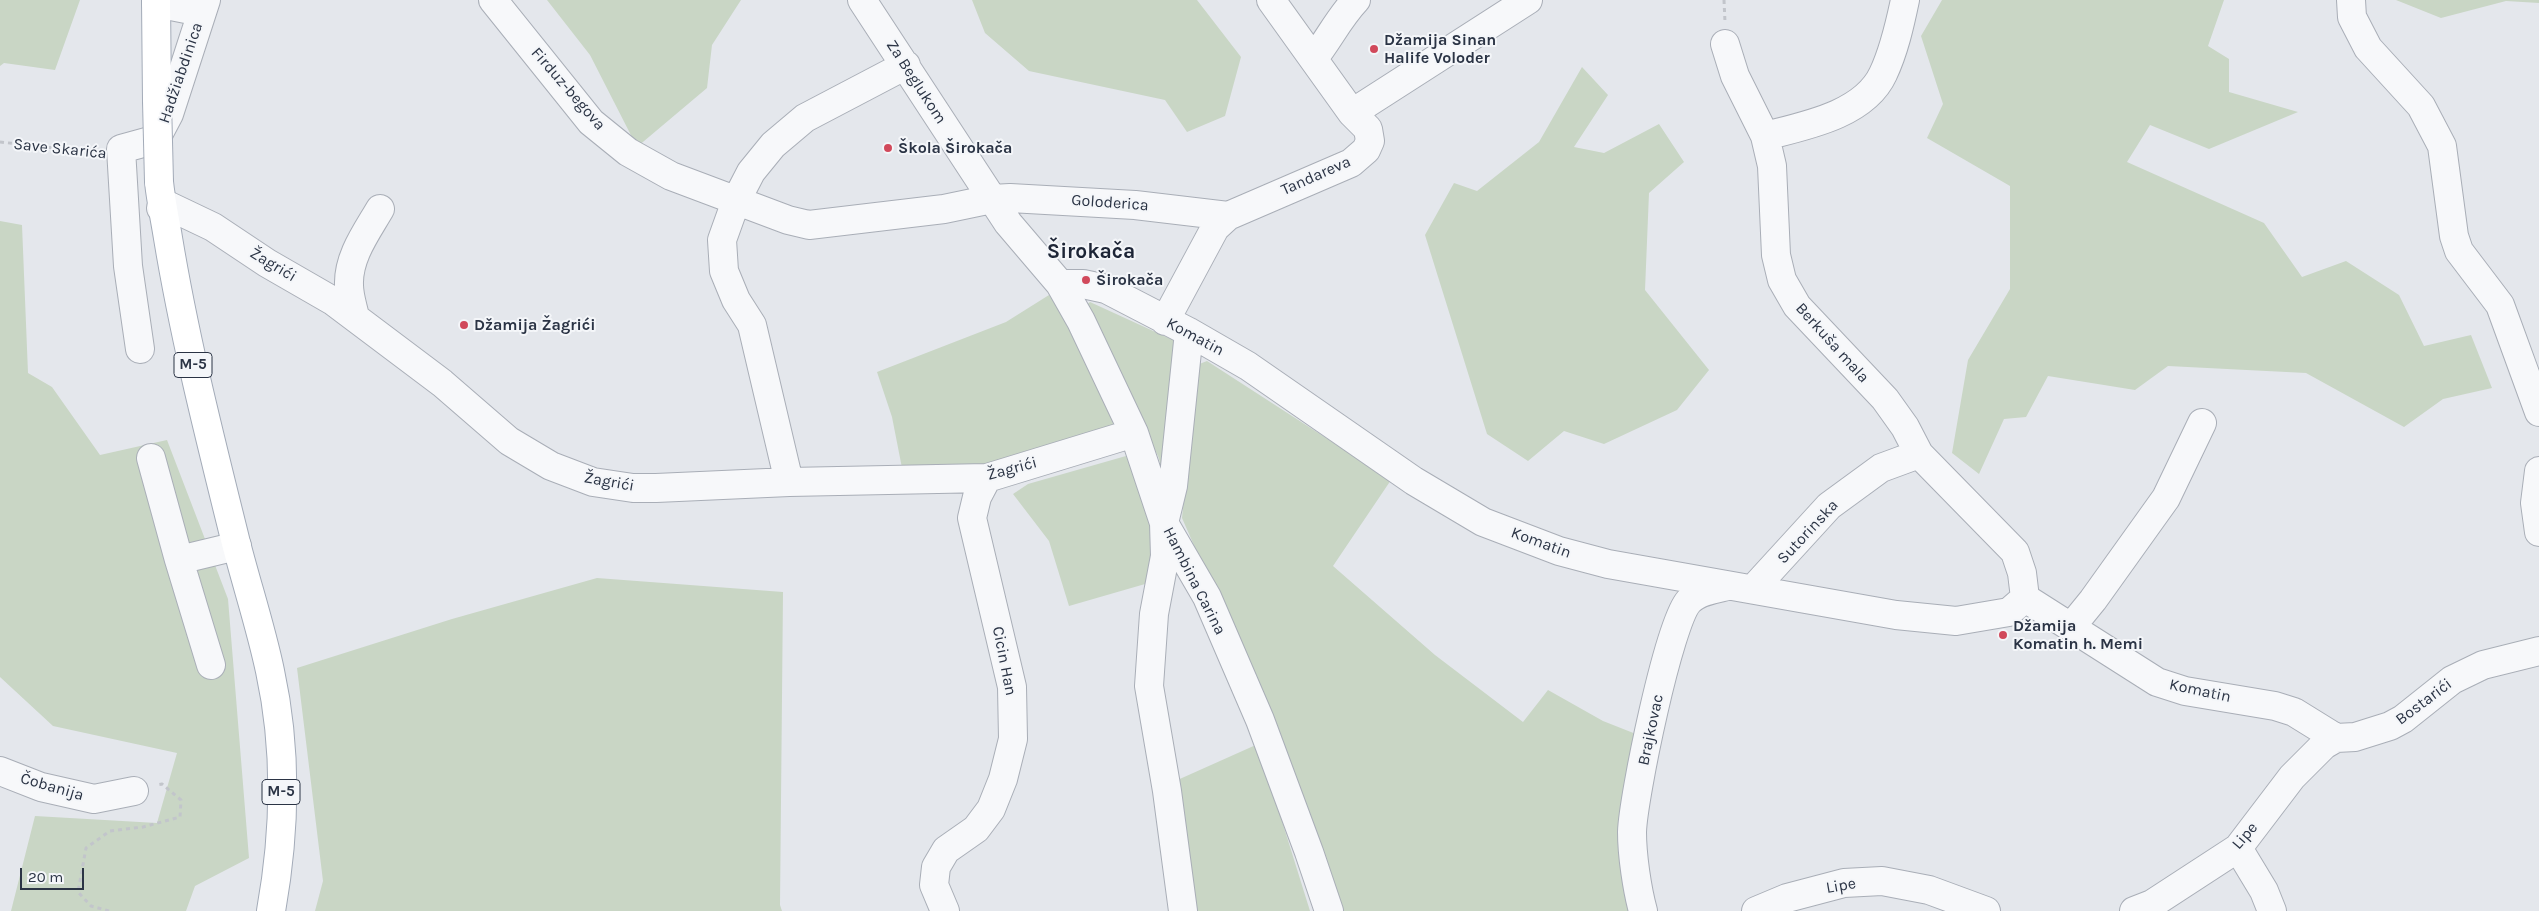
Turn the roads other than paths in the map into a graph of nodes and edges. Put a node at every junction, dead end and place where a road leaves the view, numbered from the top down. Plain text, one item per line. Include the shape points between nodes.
1 (493, 0) edge
2 (862, 0) edge
3 (1271, 0) edge
4 (1356, 0) edge
5 (1528, 0) edge
6 (1905, 0) edge
7 (2351, 0) edge
8 (156, 1) edge
9 (204, 6) edge
10 (1726, 44) dead end
11 (1314, 58) junction
12 (906, 65) junction
13 (1352, 113) junction
14 (1765, 136) junction
15 (160, 195) junction
16 (992, 199) junction
17 (736, 201) junction
18 (380, 209) dead end
19 (1228, 216) junction
20 (1060, 284) junction
21 (355, 317) junction
22 (1177, 327) junction
23 (140, 350) dead end
24 (2539, 412) edge
25 (2202, 423) dead end
26 (1134, 433) junction
27 (1919, 454) junction
28 (151, 458) dead end
29 (2539, 471) edge
30 (987, 478) junction
31 (789, 482) junction
32 (1164, 523) junction
33 (2539, 532) edge
34 (237, 546) junction
35 (179, 560) junction
36 (1744, 587) junction
37 (2025, 598) junction
38 (2071, 627) junction
39 (2539, 650) edge
40 (211, 665) dead end
41 (2336, 738) junction
42 (0, 771) edge
43 (134, 791) road end
44 (2238, 848) junction
45 (271, 911) edge
46 (946, 911) edge
47 (1183, 911) edge
48 (1328, 911) edge
49 (1643, 911) edge
50 (1756, 911) edge
51 (1986, 911) edge
52 (2134, 911) edge
53 (2272, 911) edge

1 - 17 street, Firduz-begova via 591,122 637,157 671,176
2 - 12 street, Za Beglukom
3 - 11 street
4 - 11 street
5 - 13 street
6 - 14 street via 1883,75 1872,90 1842,111 1803,127
7 - 24 street via 2352,17 2368,48 2421,106 2442,146 2454,236 2459,251 2500,305
8 - 9 street
8 - 15 main road, M-5, bridge
9 - 23 street, Hadžiabdinica via 169,114 159,133 150,141 121,152 128,266
10 - 14 street, Berkuša mala via 1735,76
11 - 13 street
12 - 16 street, Za Beglukom
12 - 17 street via 805,118 773,145 751,172
13 - 19 street, Tandareva via 1368,129 1370,141 1366,150 1351,163
14 - 27 street, Berkuša mala via 1772,166 1776,255 1782,280 1797,306 1885,399
15 - 21 street, Žagrići via 169,206 213,227
15 - 34 main road, M-5 via 184,329
16 - 17 street, Firduz-begova via 944,209 809,224
16 - 19 street, Goloderica via 1068,200
16 - 20 street, Za Beglukom
17 - 31 street via 722,240 724,271 736,300 752,325
18 - 21 street via 356,251 350,269 349,287
19 - 22 street, Tandareva via 1215,228
20 - 22 street, Komatin via 1106,289
20 - 26 street, Hambina Carina
21 - 31 street, Žagrići via 508,440 572,475 633,488
22 - 32 street via 1173,486
22 - 36 street, Komatin via 1248,366 1414,481 1483,522 1591,560
25 - 38 street via 2166,498
26 - 30 street, Žagrići
26 - 32 street, Hambina Carina
27 - 36 street, Sutorinska via 1881,468 1829,506
27 - 37 street, Berkuša mala via 2015,552
28 - 35 street
29 - 33 street via 2535,503
30 - 31 street, Žagrići
30 - 46 street, Cicin Han via 977,497 972,518 1012,687 1013,739 991,809 976,829 946,850 936,867 934,885
32 - 47 street via 1165,556 1154,614 1150,686
32 - 48 street, Hambina Carina via 1207,597 1260,720 1310,852
34 - 35 street
34 - 45 main road, M-5 via 271,673 280,749 282,819
35 - 40 street
36 - 37 street, Komatin via 1896,615 1956,621 2009,612
36 - 49 street, Brajkovac via 1707,590 1690,600 1673,638 1652,716 1632,832
37 - 38 street, Komatin
38 - 41 street, Komatin via 2157,682 2186,691 2275,706 2294,712
39 - 41 street, Bostarići via 2483,666 2452,680 2404,719 2390,726 2355,737
41 - 44 street, Lipe via 2324,745 2292,777
42 - 43 street, Čobanija via 41,788 94,799
44 - 52 street, Lipe via 2152,904
44 - 53 street
50 - 51 street, Lipe via 1787,898 1844,883 1882,881 1929,890

